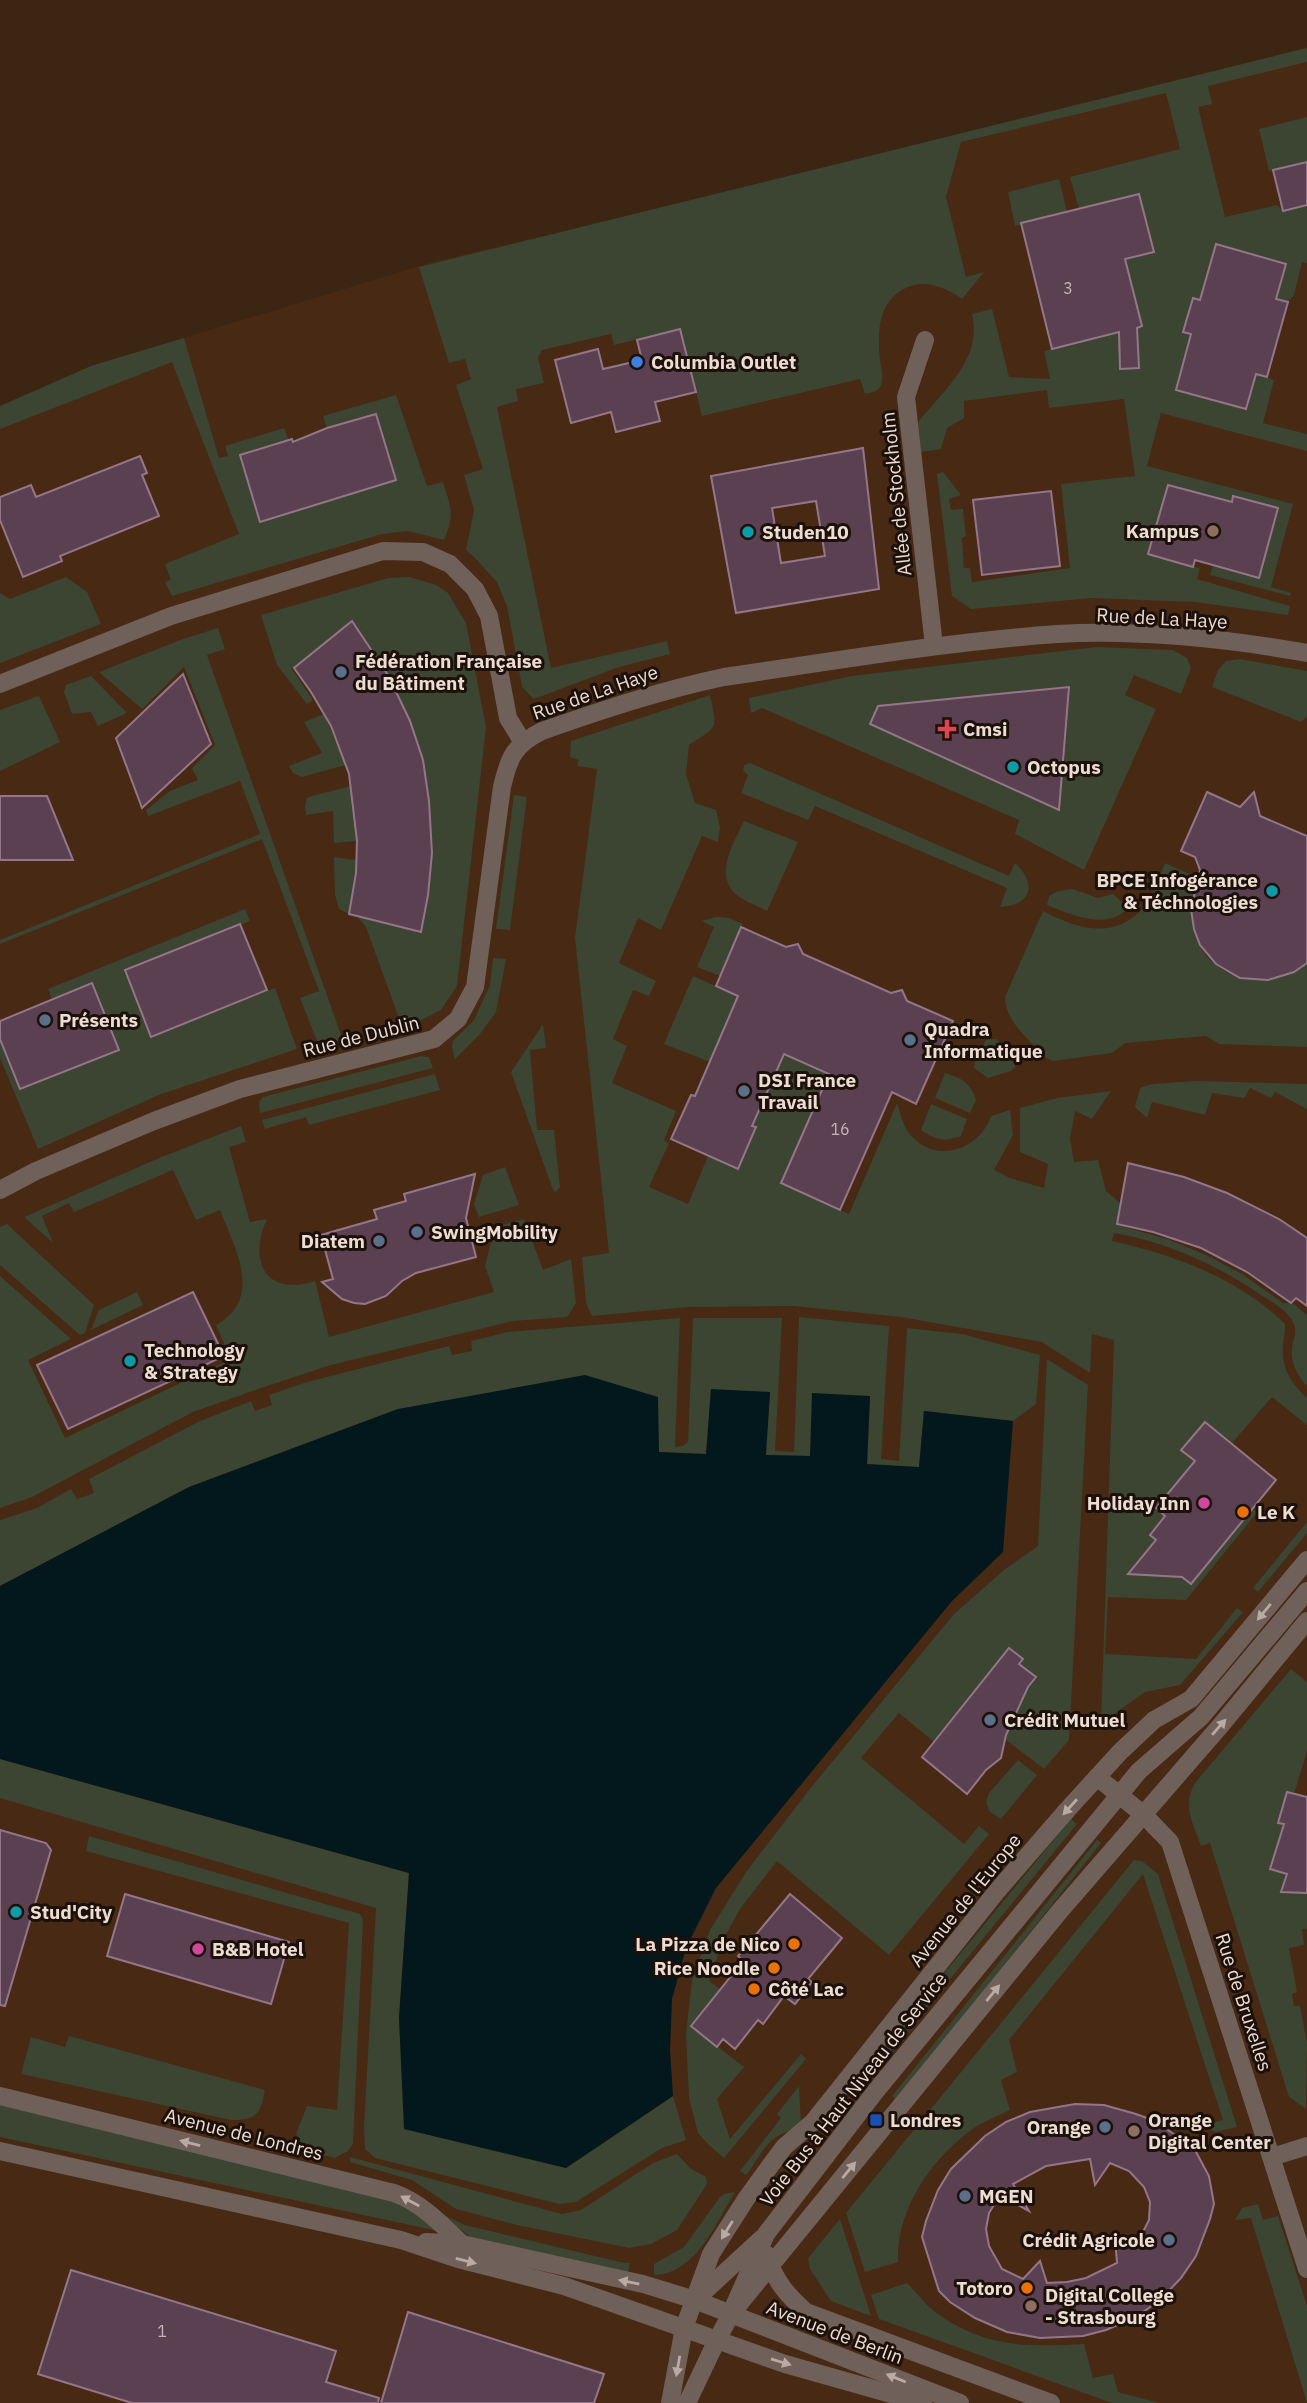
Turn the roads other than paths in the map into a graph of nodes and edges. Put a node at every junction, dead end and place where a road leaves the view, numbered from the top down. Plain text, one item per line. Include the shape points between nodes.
1 (925, 340) dead end
2 (934, 646) junction
3 (1307, 653) edge
4 (0, 684) edge
5 (522, 741) junction
6 (0, 1189) edge
7 (1307, 1560) edge
8 (1307, 1591) edge
9 (1307, 1621) edge
10 (1097, 1777) junction
11 (1119, 1795) junction
12 (1143, 1815) junction
13 (0, 2096) edge
14 (1307, 2146) edge
15 (0, 2151) edge
16 (1272, 2157) junction
17 (766, 2234) junction
18 (401, 2240) junction
19 (462, 2244) junction
20 (770, 2267) junction
21 (1307, 2269) edge
22 (695, 2300) junction
23 (731, 2314) junction
24 (684, 2328) junction
25 (717, 2340) junction
26 (670, 2403) edge
27 (687, 2403) edge
28 (923, 2403) edge
29 (960, 2403) edge
30 (1051, 2403) edge

1 - 2 street, Allée de Stockholm via 906,397
2 - 3 street, Rue de La Haye via 1060,634 1139,635
2 - 5 street, Rue de La Haye via 678,687
4 - 5 street, Rue de La Haye via 170,616 383,551 423,552 450,564 475,589 489,616 508,718
5 - 6 street, Rue de Dublin via 508,762 502,787 475,987 458,1019 434,1039 240,1088
7 -> 10 street, Avenue de l'Europe via 1191,1699 1154,1720
8 - 11 street via 1201,1717 1139,1771
12 -> 9 street
10 - 11 street, Rue de Bruxelles
10 -> 22 street, Avenue de l'Europe via 997,1891 813,2122 784,2147 711,2255
11 - 12 street, Rue de Bruxelles
11 - 17 street, Voie Bus à Haut Niveau de Service via 875,2092
12 - 16 street, Rue de Bruxelles via 1170,1842
20 -> 12 street
19 -> 13 street, Avenue de Londres via 423,2208 394,2193
14 - 16 street
15 - 18 street
16 - 21 street, Rue de Bruxelles
17 - 20 street, Voie Bus à Haut Niveau de Service
17 - 22 street, Avenue de l'Europe
17 - 23 street
18 - 19 street
18 -> 24 street via 564,2286
22 -> 19 street
20 - 23 street
20 - 30 street, Voie Bus à Haut Niveau de Service via 785,2292 806,2312
22 - 23 street, Avenue de Berlin
22 - 24 street, Avenue de l'Europe
23 - 25 street
29 -> 23 street, Avenue de Berlin
24 - 25 street
24 -> 26 street, Avenue de l'Europe
25 - 27 street
25 -> 28 street, Avenue de Berlin

